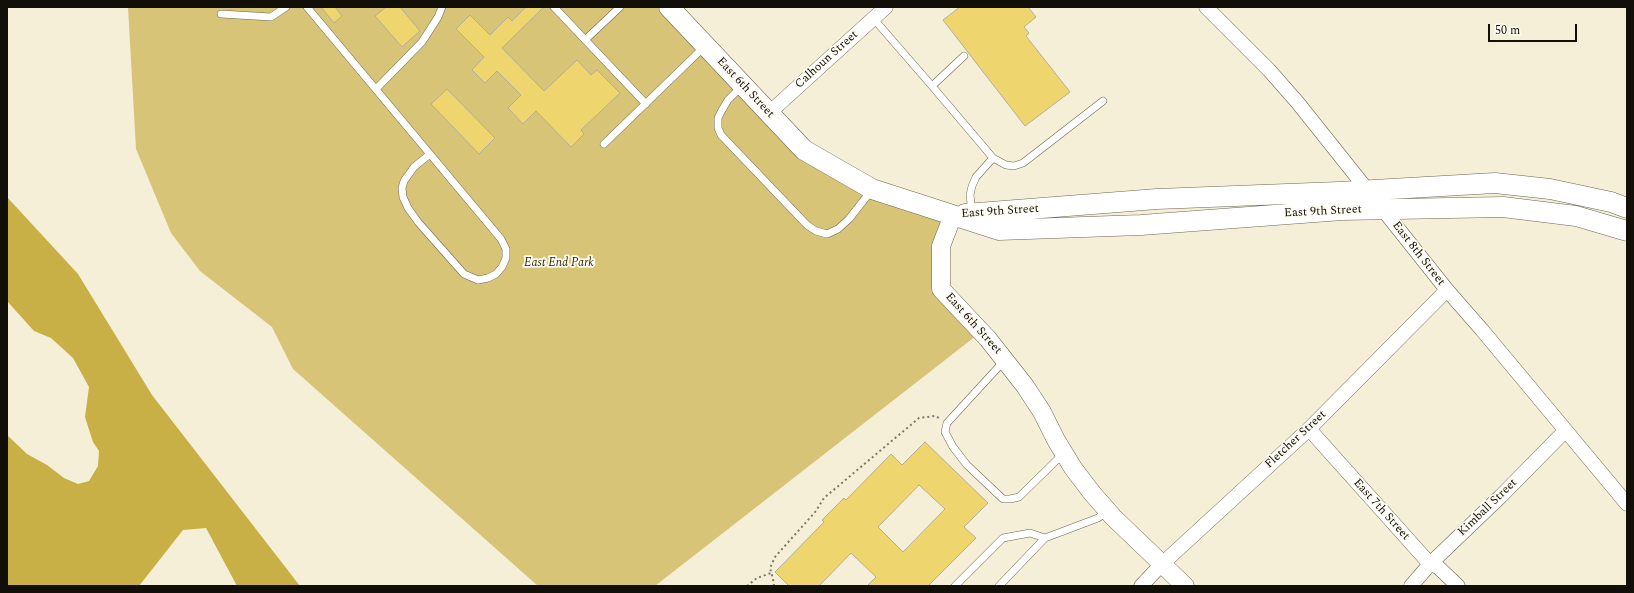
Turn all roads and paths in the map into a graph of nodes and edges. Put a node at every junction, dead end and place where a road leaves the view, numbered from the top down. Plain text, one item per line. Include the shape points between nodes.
1 (286, 7) edge
2 (307, 7) edge
3 (442, 7) edge
4 (620, 7) edge
5 (669, 7) edge
6 (886, 7) edge
7 (1207, 7) edge
8 (558, 9) edge
9 (221, 14) dead end
10 (873, 18) junction
11 (585, 40) junction
12 (706, 46) junction
13 (964, 56) dead end
14 (743, 85) junction
15 (932, 86) junction
16 (376, 89) junction
17 (1103, 100) dead end
18 (646, 104) junction
19 (769, 113) junction
20 (604, 144) dead end
21 (430, 154) junction
22 (993, 158) junction
23 (872, 189) junction
24 (1369, 190) junction
25 (1627, 208) edge
26 (1384, 210) junction
27 (973, 214) junction
28 (953, 215) junction
29 (1627, 231) edge
30 (1447, 290) junction
31 (1005, 359) junction
32 (947, 423) junction
33 (1309, 429) junction
34 (1566, 431) junction
35 (1064, 453) junction
36 (1627, 504) edge
37 (1108, 511) junction
38 (1045, 538) junction
39 (1162, 564) junction
40 (1430, 564) junction
41 (771, 573) junction
42 (773, 585) edge
43 (747, 586) edge
44 (955, 586) edge
45 (999, 586) edge
46 (1141, 586) edge
47 (1185, 586) edge
48 (1411, 586) edge
49 (1458, 586) edge

1 - 9 lane via 271,17
2 - 16 lane
3 - 16 lane via 422,42
4 - 11 lane
5 - 12 main road, East 6th Street
6 - 10 street, Calhoun Street
7 - 24 street, East 8th Street via 1269,70
8 - 11 lane
10 - 15 lane
10 - 19 street, Calhoun Street
11 - 18 lane
12 - 14 main road, East 6th Street
12 - 18 lane
13 - 15 lane
14 - 19 main road, East 6th Street
14 - 23 lane via 722,110 718,123 721,135 807,225 827,234 838,229
15 - 22 lane
16 - 21 lane
17 - 22 lane via 1023,163 1006,166
18 - 20 lane
19 - 23 main road, East 6th Street via 804,150
21 - 21 lane via 502,239 506,258 496,274 478,280 464,274 418,222 405,202 402,188 407,174
22 - 27 lane via 976,177 972,186 970,195
23 - 28 main road, East 6th Street
24 - 25 main road, East 9th Street via 1495,183 1550,189
24 - 26 street, East 8th Street
24 - 27 main road, East 9th Street via 1157,199
26 - 28 main road, East 9th Street via 1342,210 1141,225 999,230
26 - 29 main road, East 9th Street via 1503,207 1576,216
26 - 30 street, East 8th Street
27 - 28 main road, East 9th Street
28 - 31 street, East 6th Street via 941,246 941,289
30 - 33 street, Fletcher Street
30 - 34 street, East 8th Street
31 - 32 lane
31 - 35 street, East 6th Street via 1042,412
32 - 35 lane via 946,432 953,447 1003,499 1019,497
32 - 41 path via 935,416 919,418 824,498 816,511 775,557 770,568
33 - 39 street, Fletcher Street
33 - 40 street, East 7th Street
34 - 36 street, East 8th Street
34 - 40 street, Kimball Street
35 - 37 street, East 6th Street via 1082,481
37 - 38 lane via 1098,518
37 - 39 street, East 6th Street
38 - 44 lane via 1030,533 1002,538
38 - 45 lane
39 - 46 street, Fletcher Street
39 - 47 street, East 6th Street
40 - 48 street, Kimball Street
40 - 49 street, East 7th Street
41 - 42 path
41 - 43 path via 757,578

